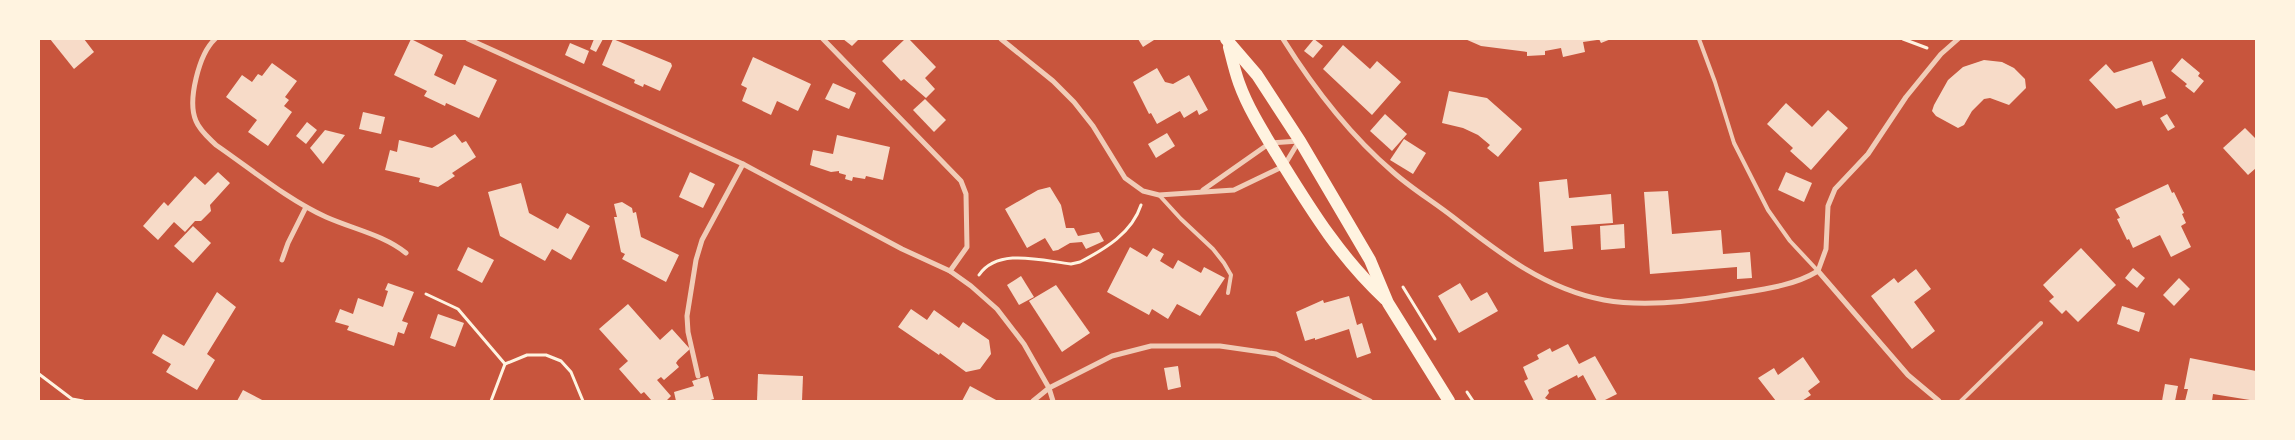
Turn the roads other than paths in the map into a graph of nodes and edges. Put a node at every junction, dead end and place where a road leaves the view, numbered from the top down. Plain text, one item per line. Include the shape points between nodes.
1 (215, 39) edge
2 (468, 39) edge
3 (823, 39) edge
4 (1001, 39) edge
5 (1283, 39) edge
6 (1699, 39) edge
7 (1958, 39) edge
8 (1227, 41) edge
9 (1300, 141) junction
10 (1270, 143) junction
11 (743, 164) junction
12 (1284, 166) junction
13 (1201, 191) junction
14 (1159, 195) junction
15 (306, 207) junction
16 (406, 253) dead end
17 (282, 260) dead end
18 (950, 271) junction
19 (1818, 272) junction
20 (1228, 293) dead end
21 (1388, 303) junction
22 (2041, 324) dead end
23 (698, 376) dead end
24 (1048, 388) junction
25 (1033, 401) edge
26 (1053, 401) edge
27 (1370, 401) edge
28 (1448, 401) edge
29 (1939, 401) edge
30 (1961, 401) edge

1 - 15 street via 201,60 195,84 196,122 216,145
2 - 11 street
3 - 18 street via 961,181 966,194 966,246
4 - 14 street via 1074,102 1125,178
5 - 19 street via 1336,112 1392,172 1503,256 1542,280 1603,300 1649,303 1753,290 1803,280
6 - 19 lane via 1734,142 1768,210
7 - 19 street via 1941,54 1906,97 1868,154 1835,189 1828,206 1826,249
8 - 9 main road via 1257,75
8 - 10 main road via 1239,84
9 - 10 street
9 - 12 street
9 - 21 main road via 1370,260
10 - 12 main road
10 - 13 street
11 - 18 street via 902,250
11 - 23 street via 702,240 696,260 687,316
12 - 13 street via 1234,190
12 - 21 main road via 1322,229
13 - 14 street
14 - 20 lane via 1224,262 1231,275
15 - 16 street via 397,245
15 - 17 street
18 - 24 street via 997,309 1024,344
19 - 29 street via 1908,375
21 - 28 main road
22 - 30 lane
24 - 25 street
24 - 26 street
24 - 27 street via 1112,356 1132,350 1151,346 1220,346 1276,354

